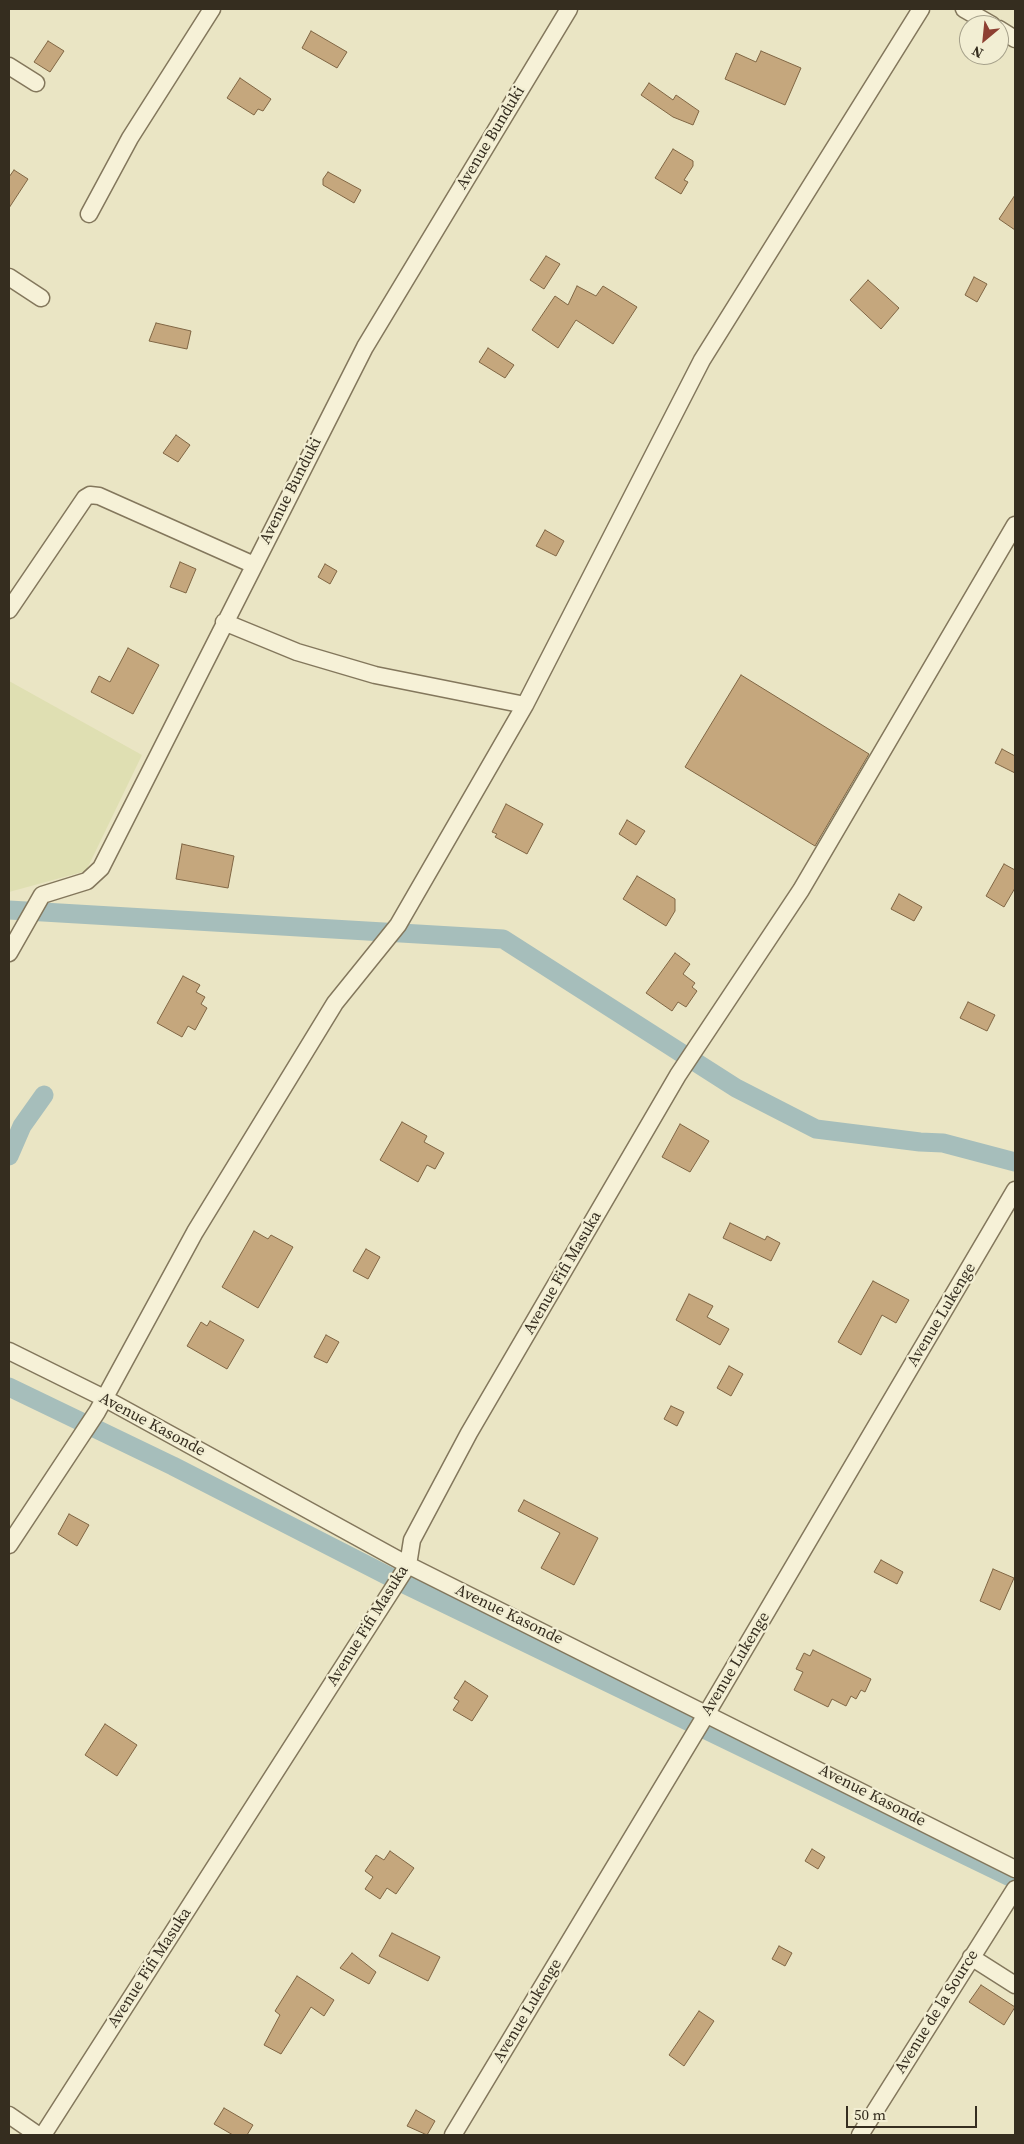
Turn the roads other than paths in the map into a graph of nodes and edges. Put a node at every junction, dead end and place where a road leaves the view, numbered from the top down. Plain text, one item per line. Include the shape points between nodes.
1 (212, 9) edge
2 (570, 9) edge
3 (920, 9) edge
4 (9, 66) edge
5 (36, 83) dead end
6 (89, 214) dead end
7 (9, 277) edge
8 (41, 298) dead end
9 (1015, 525) edge
10 (254, 565) junction
11 (9, 610) edge
12 (224, 622) junction
13 (525, 705) junction
14 (9, 953) edge
15 (1015, 1190) edge
16 (9, 1351) edge
17 (100, 1405) junction
18 (9, 1545) edge
19 (408, 1565) junction
20 (707, 1713) junction
21 (1015, 1869) edge
22 (1015, 1889) edge
23 (971, 1957) junction
24 (1015, 1985) edge
25 (9, 2115) edge
26 (38, 2135) edge
27 (43, 2135) edge
28 (453, 2135) edge
29 (860, 2135) edge

1 - 6 street via 130,138
2 - 10 street, Avenue Bunduki via 365,347
3 - 13 street via 702,360
4 - 5 street
7 - 8 street
9 - 19 street, Avenue Fifi Masuka via 801,890 678,1075 456,1458 412,1540
10 - 11 street via 100,496 90,495
10 - 12 street, Avenue Bunduki
12 - 13 street via 297,652 375,675
12 - 14 street, Avenue Bunduki via 101,868 87,881 42,895
13 - 17 street via 398,925 334,1004 195,1232
15 - 20 street, Avenue Lukenge
16 - 17 street, Avenue Kasonde
17 - 18 street
17 - 19 street, Avenue Kasonde
19 - 20 street, Avenue Kasonde
19 - 27 street, Avenue Fifi Masuka
20 - 21 street, Avenue Kasonde
20 - 28 street, Avenue Lukenge
22 - 23 street, Avenue de la Source
23 - 24 street
23 - 29 street, Avenue de la Source
25 - 26 street

